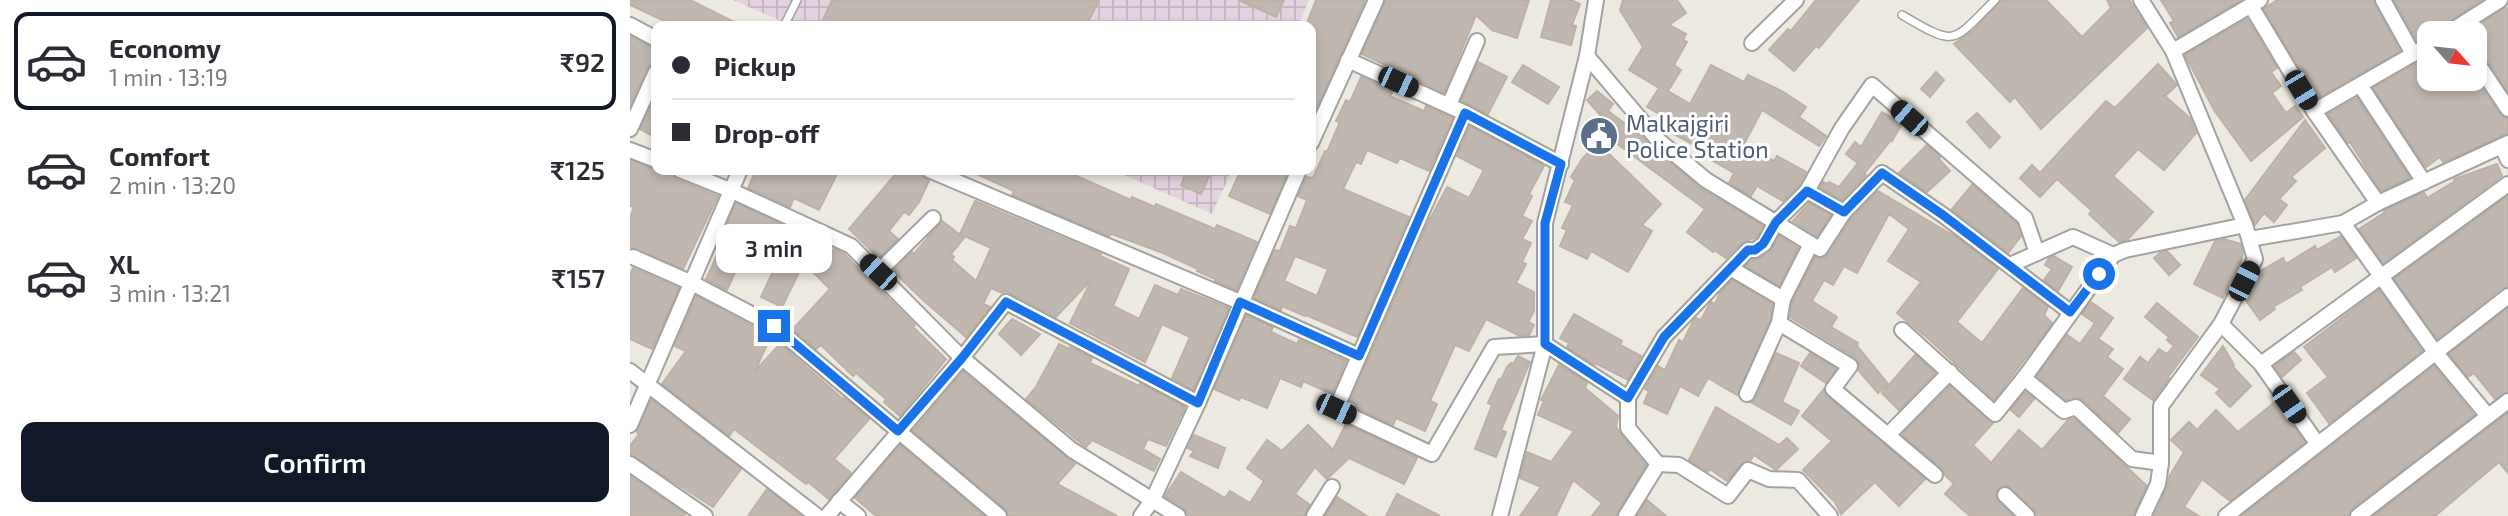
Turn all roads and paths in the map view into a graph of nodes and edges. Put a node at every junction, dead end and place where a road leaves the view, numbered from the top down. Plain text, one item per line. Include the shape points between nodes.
1 (797, 0) edge
2 (1376, 0) edge
3 (1596, 0) edge
4 (1796, 0) edge
5 (1995, 0) edge
6 (2141, 0) edge
7 (2383, 0) edge
8 (2500, 0) edge
9 (2255, 3) edge
10 (1902, 15) dead end
11 (786, 21) edge
12 (2470, 21) edge
13 (630, 25) edge
14 (651, 36) edge
15 (1477, 41) dead end
16 (1752, 43) dead end
17 (2173, 51) junction
18 (2417, 52) edge
19 (2413, 54) junction
20 (1587, 56) junction
21 (1348, 60) junction
22 (2487, 78) edge
23 (651, 83) edge
24 (2360, 85) junction
25 (1449, 105) junction
26 (2508, 109) edge
27 (2314, 111) junction
28 (1465, 113) junction
29 (630, 129) edge
30 (1316, 132) edge
31 (2505, 145) edge
32 (630, 150) edge
33 (651, 158) edge
34 (2508, 160) edge
35 (1561, 164) junction
36 (692, 175) edge
37 (738, 175) edge
38 (941, 175) edge
39 (1297, 175) edge
40 (2424, 182) junction
41 (2508, 184) edge
42 (730, 190) junction
43 (1807, 191) junction
44 (2378, 203) junction
45 (1844, 212) junction
46 (933, 218) dead end
47 (1776, 222) junction
48 (2343, 223) junction
49 (2245, 225) junction
50 (2250, 240) junction
51 (1811, 244) junction
52 (2037, 253) junction
53 (2113, 255) junction
54 (633, 257) dead end
55 (2010, 265) junction
56 (1731, 269) junction
57 (878, 272) junction
58 (2380, 277) junction
59 (692, 283) junction
60 (2508, 296) edge
61 (1783, 299) junction
62 (1240, 302) junction
63 (2070, 312) junction
64 (1779, 323) junction
65 (2221, 324) junction
66 (1902, 330) dead end
67 (1545, 344) junction
68 (2435, 352) junction
69 (1359, 356) junction
70 (962, 358) junction
71 (2261, 364) junction
72 (630, 371) edge
73 (1950, 372) junction
74 (2024, 378) junction
75 (649, 385) junction
76 (1747, 394) dead end
77 (1628, 398) junction
78 (2508, 401) edge
79 (1198, 403) junction
80 (2488, 416) junction
81 (630, 425) edge
82 (898, 431) junction
83 (1889, 434) junction
84 (2317, 443) junction
85 (2161, 463) junction
86 (630, 464) edge
87 (1658, 464) junction
88 (1935, 475) dead end
89 (1332, 487) dead end
90 (2006, 495) dead end
91 (1153, 499) junction
92 (839, 500) junction
93 (705, 516) edge
94 (817, 516) edge
95 (827, 516) edge
96 (858, 516) edge
97 (999, 516) edge
98 (1141, 516) edge
99 (1178, 516) edge
100 (1314, 516) edge
101 (1500, 516) edge
102 (1626, 516) edge
103 (1830, 516) edge
104 (2027, 516) edge
105 (2143, 516) edge
106 (2226, 516) edge
107 (2358, 516) edge

1 - 11 lane
2 - 21 street
3 - 20 street
4 - 16 street
5 - 10 lane via 1960,35 1950,38
6 - 17 street
7 - 19 street
8 - 12 street
9 - 17 street
9 - 27 street
13 - 14 street
15 - 25 street
17 - 49 street
18 - 19 street
19 - 24 street
20 - 35 street
20 - 47 street via 1658,140 1706,180
21 - 25 street
21 - 30 street
22 - 26 street
23 - 29 street
24 - 27 street
24 - 40 street
25 - 28 street
27 - 44 street
28 - 35 street
28 - 69 street
31 - 34 street
31 - 40 street
32 - 33 street
35 - 67 street via 1545,223
36 - 42 street
37 - 42 street
38 - 62 street
39 - 62 street
40 - 44 street
41 - 58 street
42 - 57 street via 850,246
42 - 59 street
43 - 45 street
43 - 47 street
43 - 52 street via 1872,85 2025,218
44 - 48 street
45 - 51 street via 1821,249
45 - 55 street via 1882,173
46 - 57 street
47 - 51 street
47 - 56 street via 1763,244 1748,250
48 - 50 street
48 - 58 street
49 - 50 street
49 - 53 street
50 - 65 street via 2255,259
51 - 61 street
52 - 53 street via 2073,237
52 - 55 street
53 - 63 street
54 - 59 street
55 - 63 street
56 - 61 street
56 - 77 street via 1664,337
57 - 70 street
58 - 68 street
58 - 71 street
59 - 75 street
59 - 82 street via 774,326
60 - 68 street
61 - 64 street
62 - 69 street
62 - 79 street
63 - 74 street
64 - 76 street
64 - 83 street via 1850,366 1833,388
65 - 71 street
65 - 85 street via 2161,406
66 - 73 street
67 - 69 street via 1494,347 1432,454 1336,409
67 - 77 street
67 - 101 street
68 - 80 street
68 - 84 street
70 - 79 street via 1006,302
70 - 82 street
70 - 91 street via 1072,450
71 - 84 street
72 - 75 street
73 - 74 street via 1995,414
73 - 83 street
74 - 85 street via 2064,411 2076,407 2132,459
75 - 81 street
75 - 94 street
77 - 87 street via 1628,428
78 - 80 street
79 - 91 street
80 - 107 street
82 - 92 street
82 - 97 street
83 - 88 street
84 - 106 street
85 - 105 street via 2158,484
86 - 93 street
87 - 102 street
87 - 103 street via 1679,465 1728,496 1748,470 1769,480 1798,480
89 - 100 street
90 - 104 street
91 - 98 street
91 - 99 street
92 - 95 street
92 - 96 street

